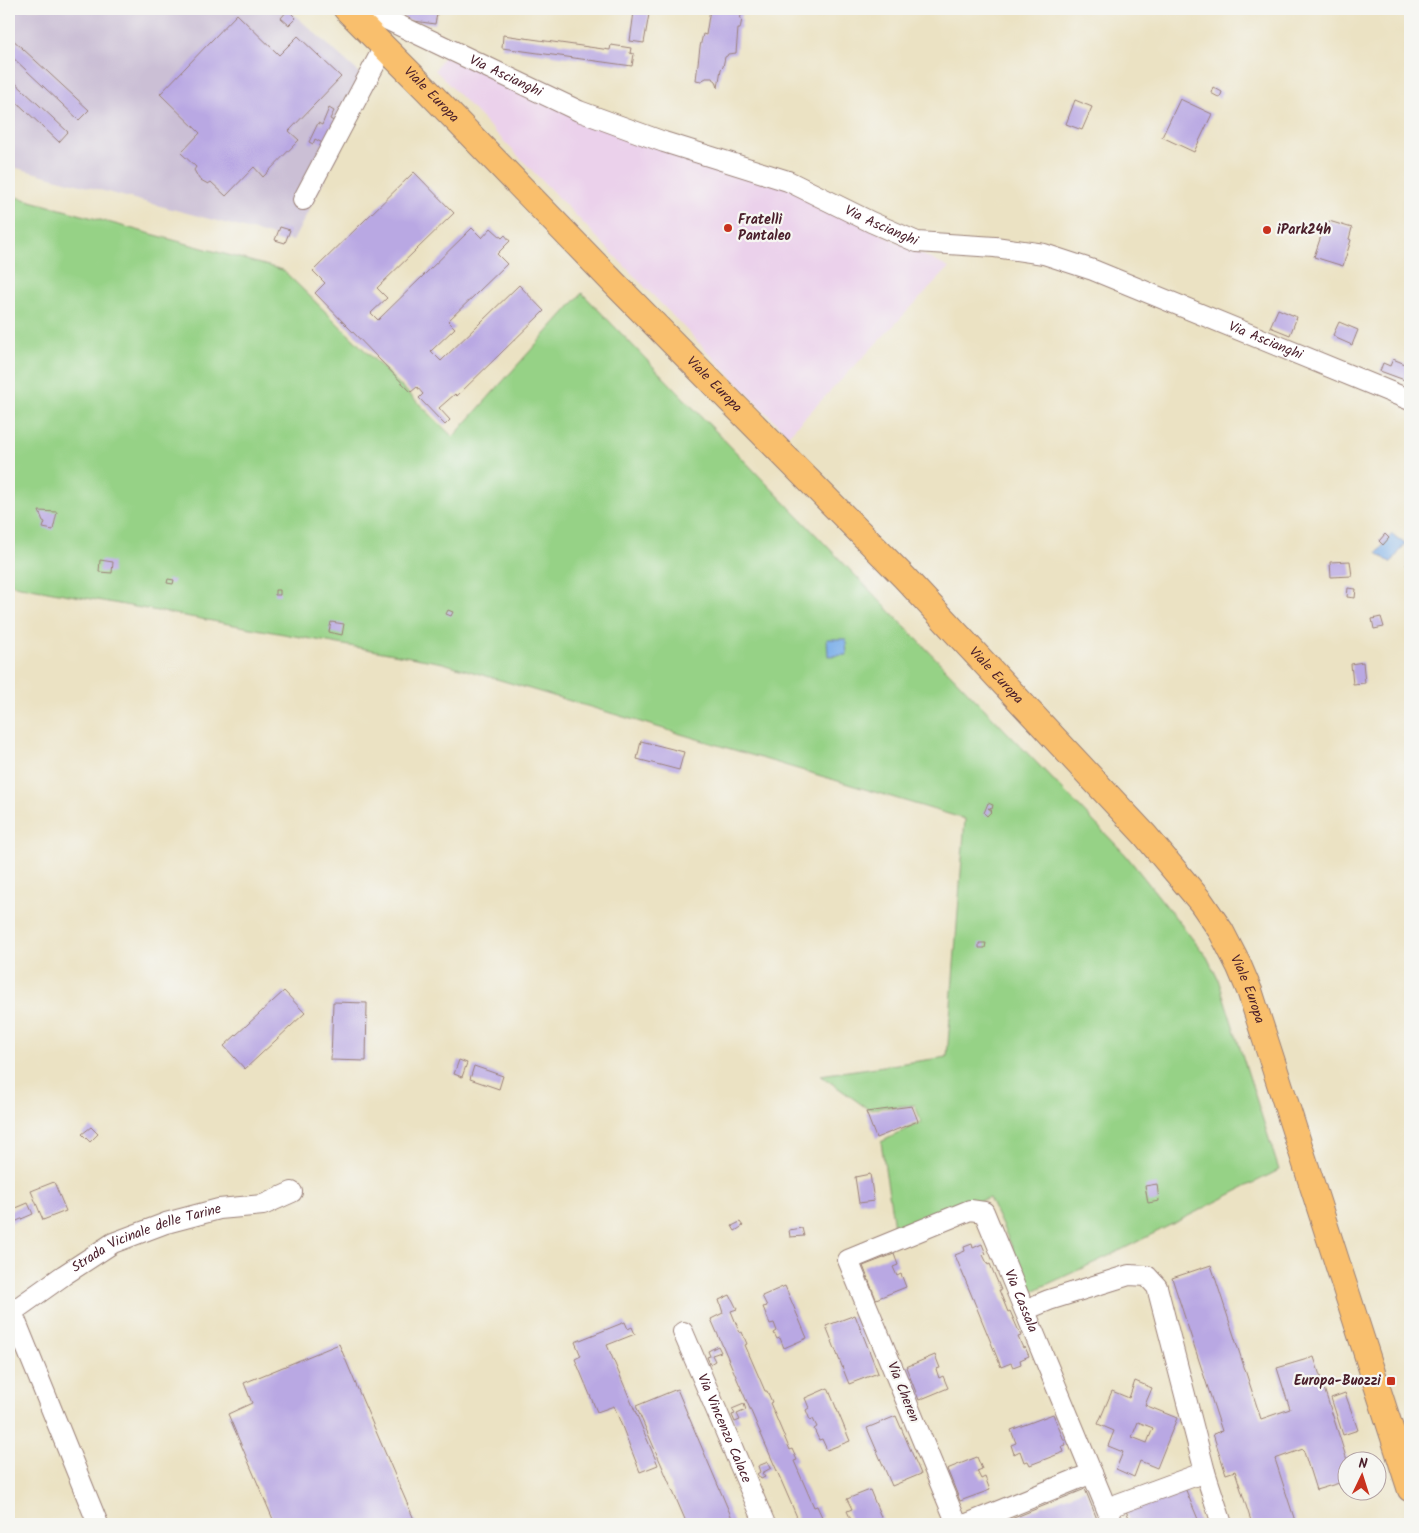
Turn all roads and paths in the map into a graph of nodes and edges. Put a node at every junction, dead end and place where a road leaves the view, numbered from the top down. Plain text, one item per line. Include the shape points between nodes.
1 (346, 9) edge
2 (365, 9) edge
3 (384, 47) junction
4 (303, 200) dead end
5 (1410, 400) edge
6 (292, 1192) dead end
7 (848, 1260) joint
8 (1025, 1310) junction
9 (683, 1332) dead end
10 (1205, 1472) junction
11 (1092, 1473) junction
12 (1410, 1489) edge
13 (1110, 1516) edge
14 (98, 1524) edge
15 (765, 1524) edge
16 (958, 1524) edge
17 (967, 1524) edge
18 (1222, 1524) edge

1 - 3 main road, Viale Europa
2 - 5 street, Via Ascianghi via 579,111 788,181 917,242 1044,254 1093,270
3 - 4 street
3 - 12 main road, Viale Europa via 904,577 1146,835 1201,902 1221,931 1250,992
6 - 14 street, Strada Vicinale delle Tarine via 263,1204 219,1209 166,1223 114,1244 12,1312
7 - 8 street, Via Cassala via 970,1210 984,1212
7 - 16 street, Via Cheren
8 - 10 street via 1129,1275 1147,1276 1156,1287
8 - 11 street, Via Cassala
9 - 15 street, Via Vincenzo Calace
10 - 13 street
10 - 18 street
11 - 13 street, Via Cassala
11 - 17 street

